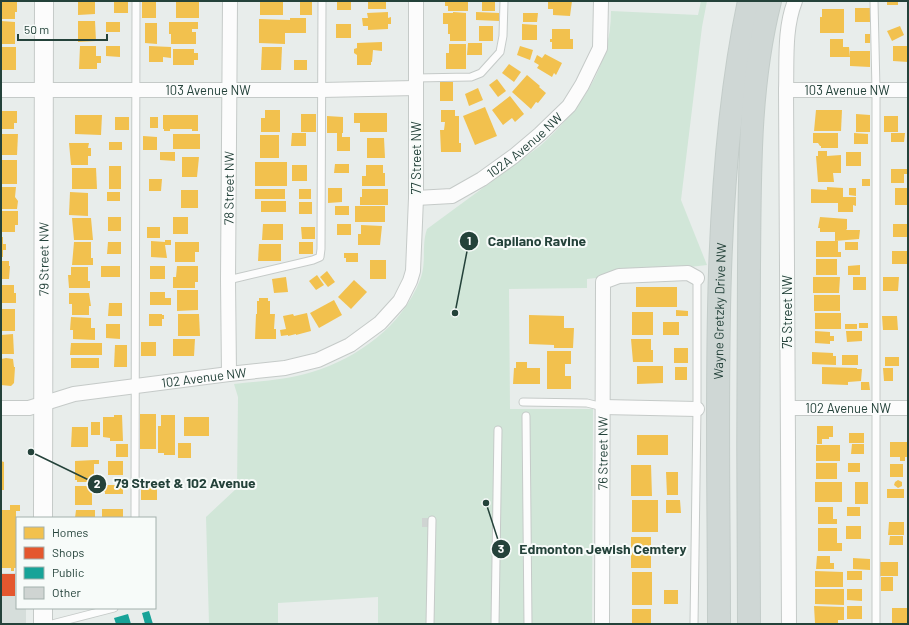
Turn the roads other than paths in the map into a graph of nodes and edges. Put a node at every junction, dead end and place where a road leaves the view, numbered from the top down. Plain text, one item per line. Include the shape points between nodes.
1 (44, 1) edge
2 (136, 1) edge
3 (230, 1) edge
4 (322, 1) edge
5 (416, 1) edge
6 (504, 1) edge
7 (601, 1) edge
8 (749, 1) edge
9 (770, 1) edge
10 (795, 1) edge
11 (874, 1) edge
12 (415, 83) junction
13 (1, 90) edge
14 (229, 90) junction
15 (322, 90) junction
16 (786, 90) junction
17 (876, 90) junction
18 (908, 90) edge
19 (44, 91) junction
20 (136, 91) junction
21 (416, 198) junction
22 (697, 278) joint
23 (228, 280) junction
24 (393, 310) joint
25 (229, 374) junction
26 (135, 386) junction
27 (523, 402) dead end
28 (43, 404) junction
29 (1, 408) edge
30 (603, 408) junction
31 (788, 408) junction
32 (876, 408) junction
33 (908, 408) edge
34 (697, 409) junction
35 (526, 416) dead end
36 (498, 430) dead end
37 (43, 517) edge
38 (135, 517) edge
39 (432, 520) dead end
40 (43, 609) edge
41 (110, 609) edge
42 (43, 624) edge
43 (52, 624) edge
44 (430, 624) edge
45 (495, 624) edge
46 (528, 624) edge
47 (602, 624) edge
48 (694, 624) edge
49 (719, 624) edge
50 (748, 624) edge
51 (789, 624) edge
52 (876, 624) edge

1 - 19 street, 79 Street NW
2 - 20 lane
3 - 14 street, 78 Street NW
4 - 15 lane
5 - 12 street, 77 Street NW
6 - 12 lane via 500,52 481,73 471,77
7 - 21 street, 102A Avenue NW via 600,48 569,106 514,156 482,178 452,196
8 - 49 main road, Wayne Gretzky Drive NW via 736,70 722,210 718,364
9 - 50 main road via 762,32 750,141
10 - 16 street, 75 Street NW via 788,33
11 - 17 lane
12 - 15 street, 103 Avenue NW
12 - 21 street, 77 Street NW
13 - 19 street, 103 Avenue NW
14 - 15 street, 103 Avenue NW
14 - 20 street, 103 Avenue NW
14 - 23 street, 78 Street NW
15 - 23 lane via 320,256 313,260
16 - 17 street, 103 Avenue NW
16 - 31 street, 75 Street NW
17 - 18 street, 103 Avenue NW
17 - 32 lane
19 - 20 street, 103 Avenue NW
19 - 28 street, 79 Street NW
20 - 26 lane
21 - 24 street, 77 Street NW via 413,271 405,291
22 - 30 street, 76 Street NW via 688,273 619,276 603,282
22 - 34 lane
23 - 25 street, 78 Street NW
24 - 25 street, 102 Avenue NW via 350,345 318,360 285,368
25 - 26 street, 102 Avenue NW
26 - 28 street, 102 Avenue NW via 74,394
26 - 38 lane
27 - 30 lane via 587,403
28 - 29 street, 102 Avenue NW via 29,408
28 - 37 street, 79 Street NW
30 - 34 street
30 - 47 street, 76 Street NW
31 - 32 street, 102 Avenue NW
31 - 51 street, 75 Street NW
32 - 33 street, 102 Avenue NW
32 - 52 lane
34 - 48 lane
35 - 46 lane
36 - 45 lane
39 - 44 lane
40 - 42 street
41 - 43 lane

